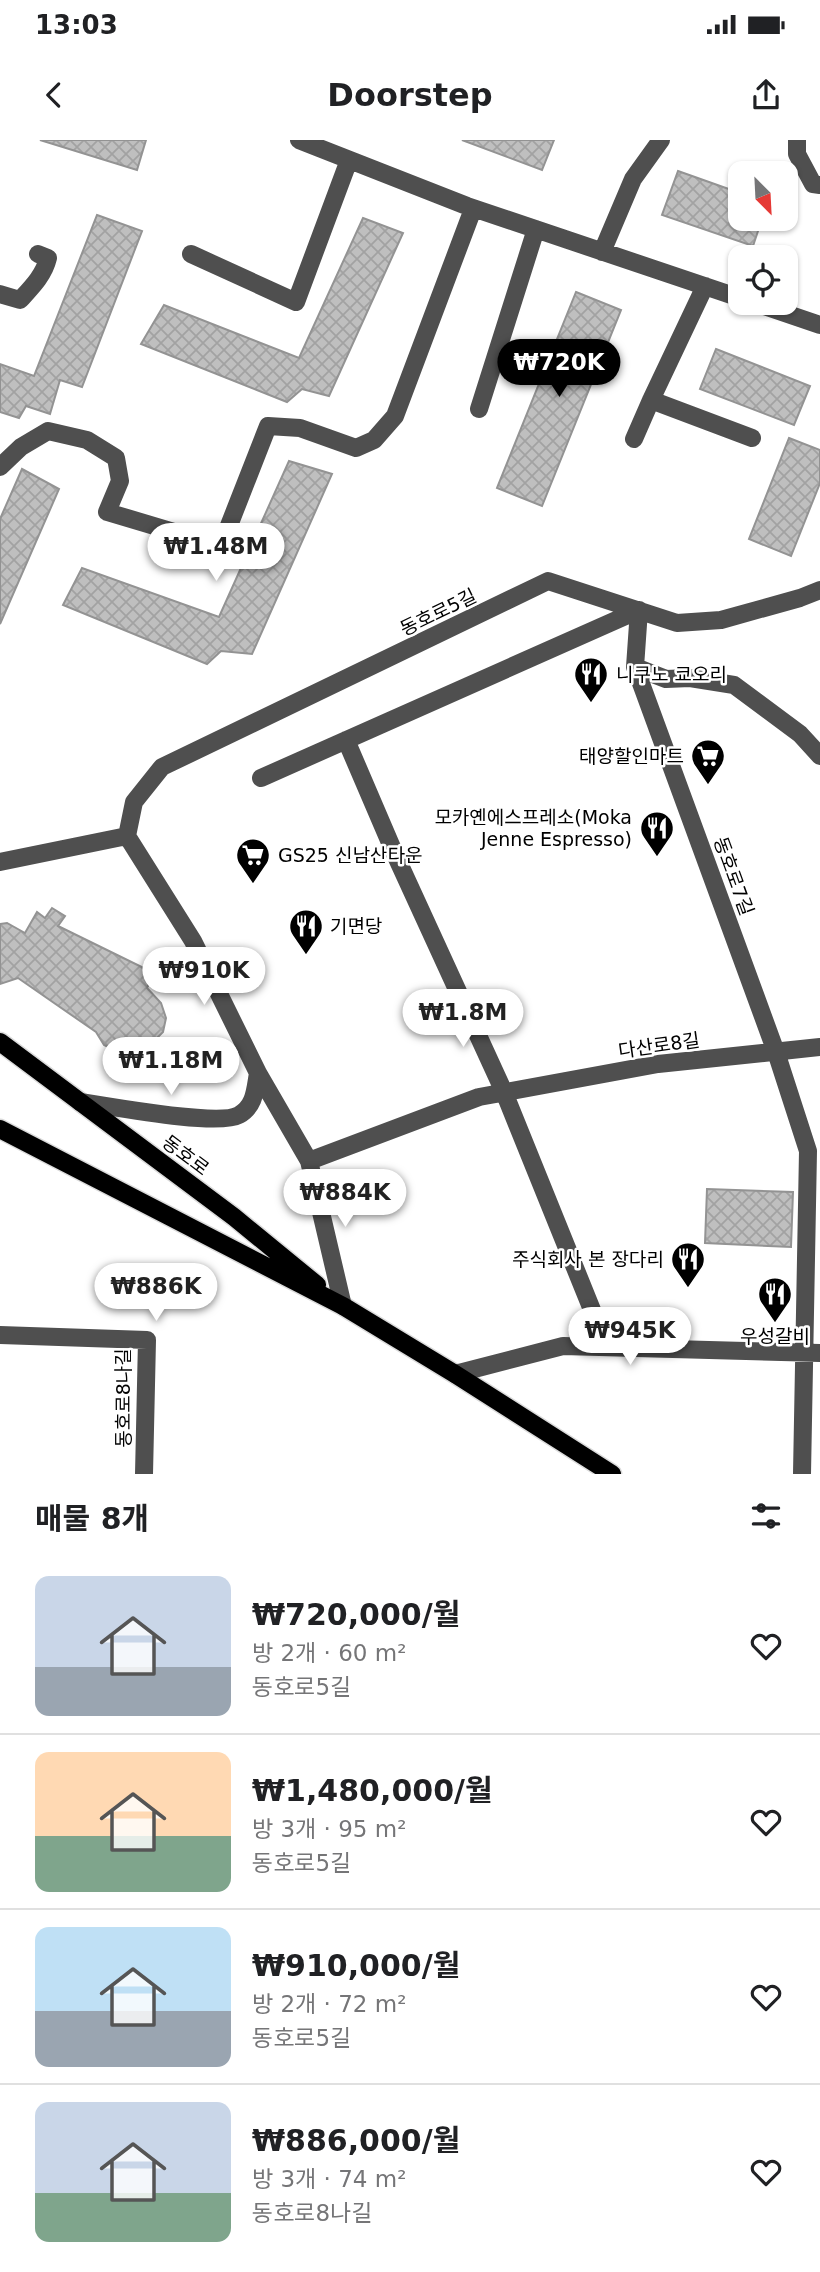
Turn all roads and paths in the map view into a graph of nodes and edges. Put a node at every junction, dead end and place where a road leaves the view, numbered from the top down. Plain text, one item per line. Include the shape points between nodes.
1 (299, 140) edge
2 (661, 140) edge
3 (797, 140) edge
4 (349, 160) junction
5 (820, 185) edge
6 (473, 209) junction
7 (536, 229) junction
8 (602, 252) junction
9 (38, 254) dead end
10 (191, 254) dead end
11 (705, 286) junction
12 (0, 294) edge
13 (728, 294) edge
14 (790, 315) edge
15 (820, 325) edge
16 (651, 400) junction
17 (479, 409) dead end
18 (752, 438) dead end
19 (634, 439) dead end
20 (0, 467) edge
21 (820, 590) edge
22 (639, 610) junction
23 (635, 667) junction
24 (346, 740) junction
25 (820, 756) edge
26 (261, 778) dead end
27 (127, 836) junction
28 (0, 862) edge
29 (0, 1042) edge
30 (820, 1047) edge
31 (776, 1052) junction
32 (258, 1073) junction
33 (504, 1093) junction
34 (80, 1102) junction
35 (0, 1129) edge
36 (309, 1161) junction
37 (343, 1306) junction
38 (0, 1335) edge
39 (607, 1347) junction
40 (812, 1352) edge
41 (455, 1374) junction
42 (144, 1474) edge
43 (612, 1474) edge
44 (802, 1474) edge

1 - 4 street
2 - 8 street via 633,179
3 - 5 street via 797,154 813,184
4 - 6 street
4 - 10 street via 296,302
6 - 7 street
6 - 20 street via 396,416 374,440 356,448 300,428 268,426 221,546 107,512 120,481 116,457 87,440 48,432 21,447
7 - 8 street
7 - 17 street
8 - 11 street
9 - 12 street via 48,258 33,287 20,300
11 - 13 street
11 - 16 street
14 - 15 street
16 - 18 street
16 - 19 street
21 - 22 street, 동호로5길 via 721,620 677,623
22 - 23 street, 동호로7길
22 - 24 street
22 - 27 street, 동호로5길 via 548,581 162,767 134,802
23 - 25 street via 666,679 734,685 800,734
23 - 31 street, 동호로7길
24 - 26 street
24 - 33 street
27 - 28 street
27 - 32 street via 193,940
29 - 34 main road, 동호로
30 - 31 street, 다산로8길
31 - 33 street, 다산로8길 via 658,1064
31 - 40 street, 동호로7길 via 808,1151
32 - 34 street via 254,1102 237,1116 170,1116
32 - 36 street
33 - 36 street, 다산로8길 via 479,1097
33 - 39 street
34 - 37 main road, 동호로 via 234,1217
35 - 37 main road, 동호로
36 - 37 street
37 - 41 main road, 동호로
38 - 42 street, 동호로8나길 via 147,1340
39 - 40 street
39 - 41 street via 563,1346
40 - 44 street, 동호로7길
41 - 43 main road, 동호로

